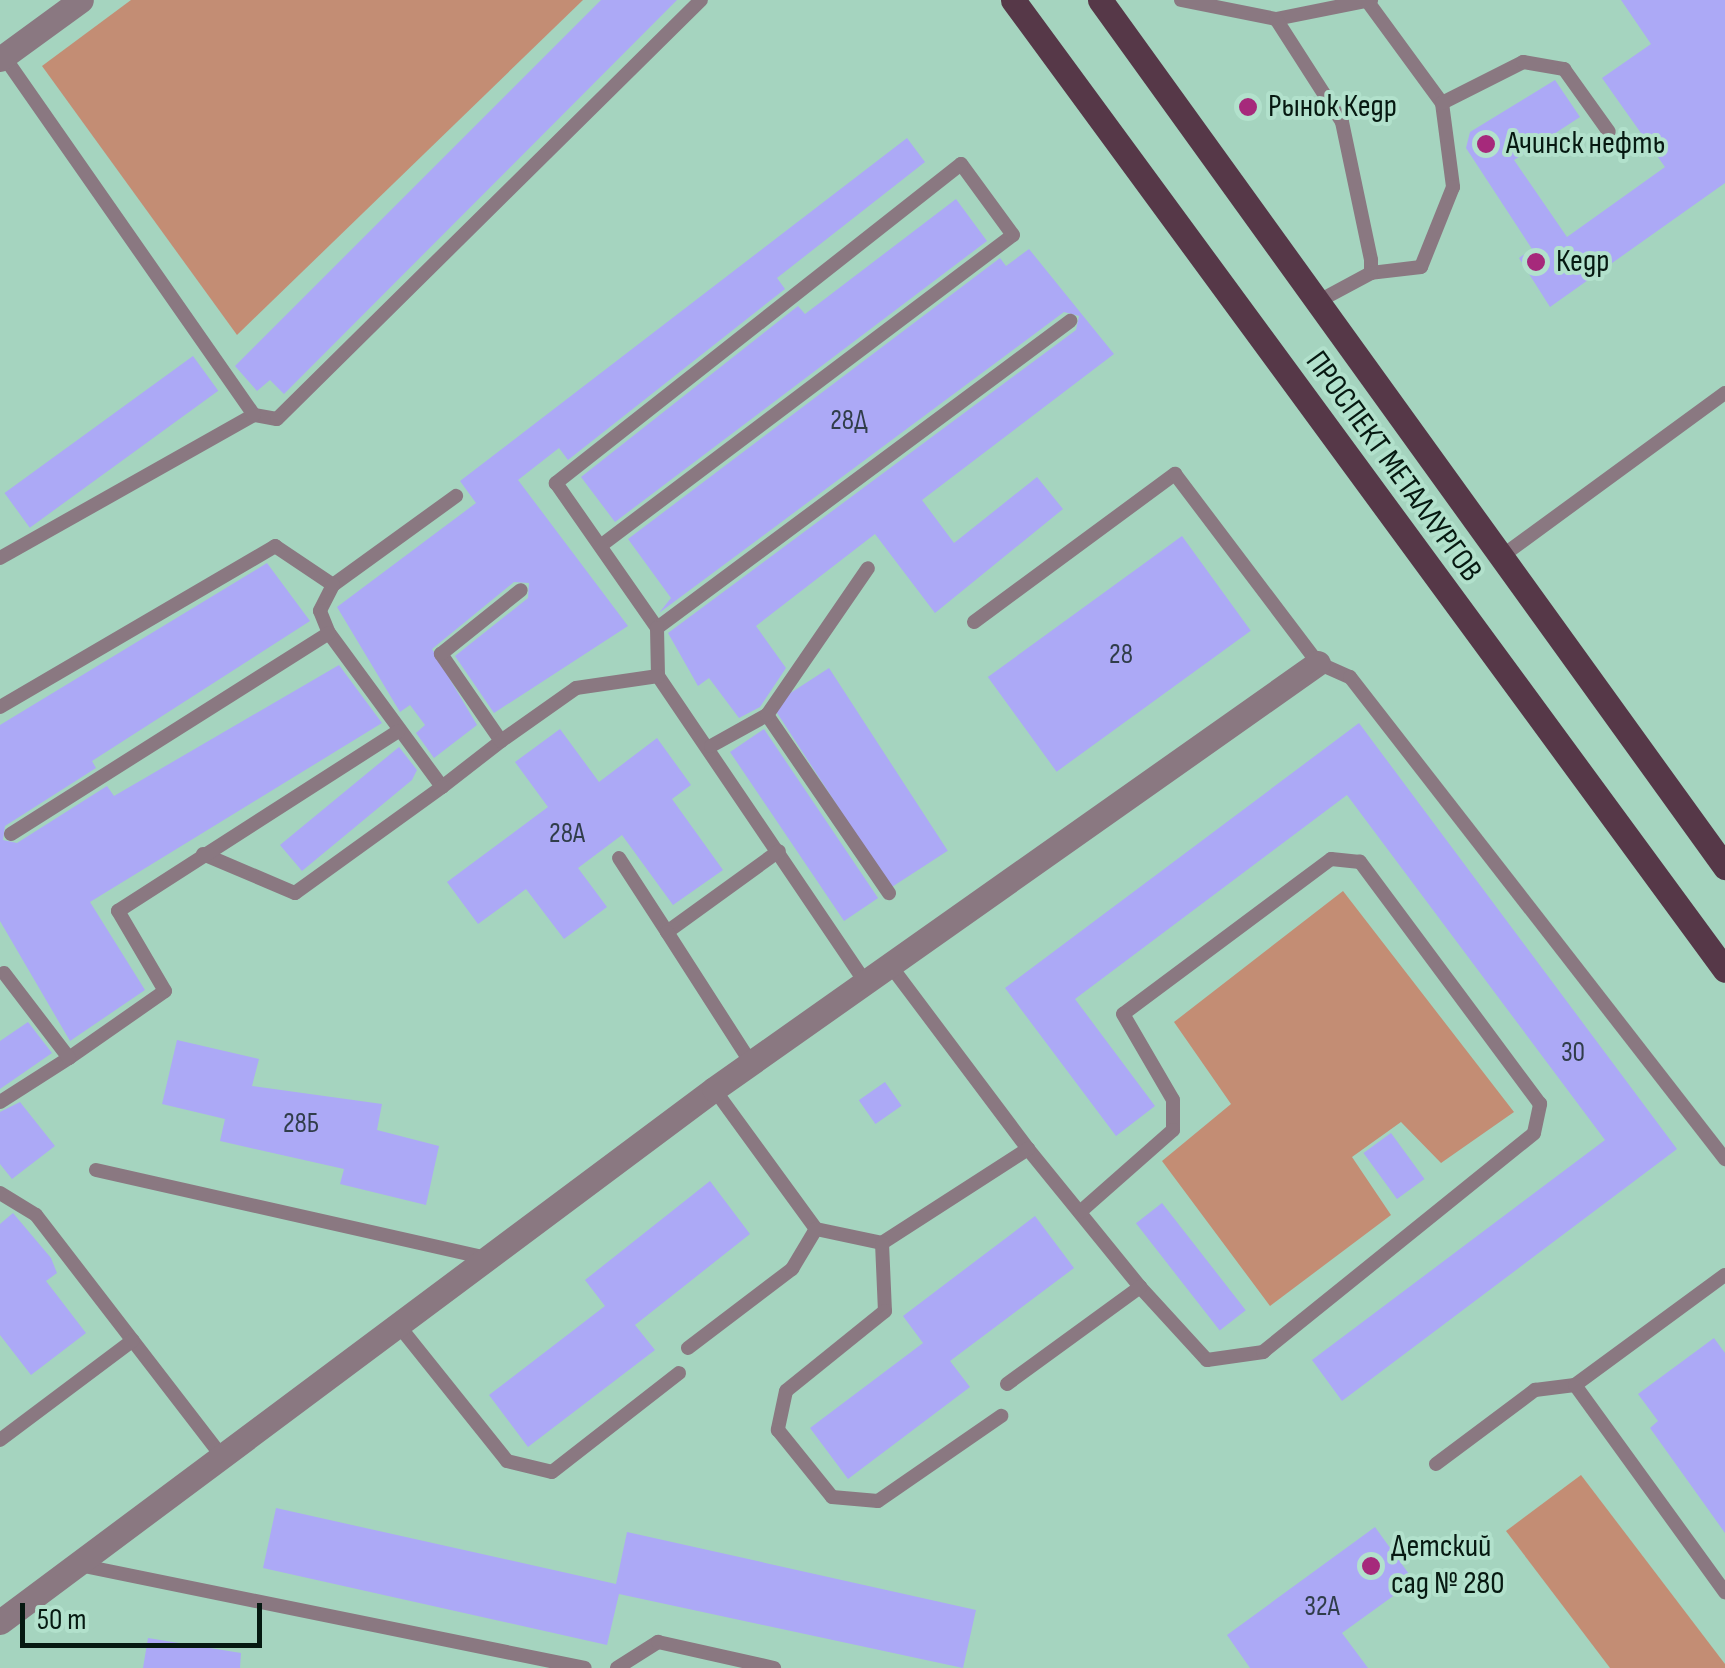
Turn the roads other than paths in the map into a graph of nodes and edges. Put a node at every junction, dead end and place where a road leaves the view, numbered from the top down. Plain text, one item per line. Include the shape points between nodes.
1 (81, 0) edge
2 (701, 0) edge
3 (1013, 0) edge
4 (1100, 0) edge
5 (1182, 0) edge
6 (1369, 1) edge
7 (1276, 20) junction
8 (2, 57) edge
9 (1442, 104) junction
10 (1608, 132) dead end
11 (1370, 272) junction
12 (1317, 302) junction
13 (1070, 322) dead end
14 (1725, 393) edge
15 (254, 415) junction
16 (456, 496) dead end
17 (603, 544) junction
18 (0, 558) edge
19 (1498, 560) junction
20 (868, 568) dead end
21 (333, 586) junction
22 (520, 590) dead end
23 (974, 622) dead end
24 (657, 628) junction
25 (329, 632) junction
26 (1318, 663) junction
27 (658, 676) junction
28 (0, 707) edge
29 (767, 715) junction
30 (398, 731) junction
31 (501, 741) junction
32 (711, 746) junction
33 (442, 787) junction
34 (12, 834) dead end
35 (780, 850) junction
36 (203, 854) junction
37 (619, 858) dead end
38 (1725, 868) edge
39 (888, 893) dead end
40 (666, 932) junction
41 (890, 965) junction
42 (1725, 970) edge
43 (1, 971) edge
44 (866, 983) junction
45 (69, 1058) junction
46 (751, 1063) junction
47 (714, 1090) junction
48 (0, 1102) edge
49 (1028, 1149) junction
50 (1725, 1159) edge
51 (96, 1170) dead end
52 (0, 1193) edge
53 (1080, 1212) junction
54 (816, 1230) junction
55 (882, 1243) junction
56 (488, 1258) junction
57 (1725, 1275) edge
58 (1140, 1287) junction
59 (399, 1326) junction
60 (133, 1340) junction
61 (688, 1348) dead end
62 (679, 1373) dead end
63 (1007, 1384) dead end
64 (1575, 1384) junction
65 (1001, 1416) dead end
66 (0, 1440) edge
67 (221, 1455) junction
68 (1436, 1464) dead end
69 (79, 1565) junction
70 (1725, 1592) edge
71 (0, 1622) edge
72 (585, 1668) edge
73 (617, 1668) edge
74 (774, 1668) edge

1 - 8 street
2 - 15 lane via 278,419
3 - 42 main road, ПРОСПЕКТ МЕТАЛЛУРГОВ
4 - 12 main road, ПРОСПЕКТ МЕТАЛЛУРГОВ
5 - 7 lane
6 - 7 lane
6 - 9 lane
7 - 11 lane via 1342,122
8 - 15 lane
9 - 10 lane via 1523,62 1564,70
9 - 11 lane via 1453,187 1421,266
11 - 12 lane
12 - 19 main road, ПРОСПЕКТ МЕТАЛЛУРГОВ
13 - 24 lane
14 - 19 lane
15 - 18 lane
16 - 21 lane
17 - 17 lane via 556,482 961,164 1013,235
17 - 24 lane
19 - 38 main road, ПРОСПЕКТ МЕТАЛЛУРГОВ
20 - 29 lane
21 - 25 lane via 320,611
21 - 28 lane via 275,546
22 - 31 lane via 441,654
23 - 26 lane via 1175,474
24 - 27 lane
25 - 30 lane
25 - 34 lane
26 - 41 street
26 - 50 lane via 1350,677
27 - 31 lane via 576,688
27 - 32 lane
29 - 32 lane
29 - 39 lane
30 - 33 lane
30 - 36 lane
31 - 33 lane
32 - 35 lane
33 - 36 lane via 295,894
35 - 40 lane
35 - 44 lane
36 - 45 lane via 118,911 165,991
37 - 40 lane
40 - 46 lane
41 - 44 street
41 - 49 lane
43 - 45 lane
44 - 46 street
45 - 48 lane
46 - 47 street
47 - 54 lane
47 - 56 street
49 - 53 lane
49 - 55 lane
51 - 56 lane
52 - 60 lane via 36,1215
53 - 58 lane
53 - 58 lane via 1173,1130 1173,1100 1123,1014 1332,859 1360,862 1540,1104 1534,1133 1263,1352 1207,1360
54 - 55 lane
54 - 61 lane via 792,1269
55 - 65 lane via 885,1312 786,1390 778,1430 832,1497 878,1502
56 - 59 street
57 - 64 lane
58 - 63 lane
59 - 62 lane via 507,1462 552,1472
59 - 67 street
60 - 66 lane
60 - 67 lane
64 - 68 lane via 1535,1390
64 - 70 lane
67 - 69 street
69 - 71 street
69 - 72 lane
73 - 74 lane via 658,1642

